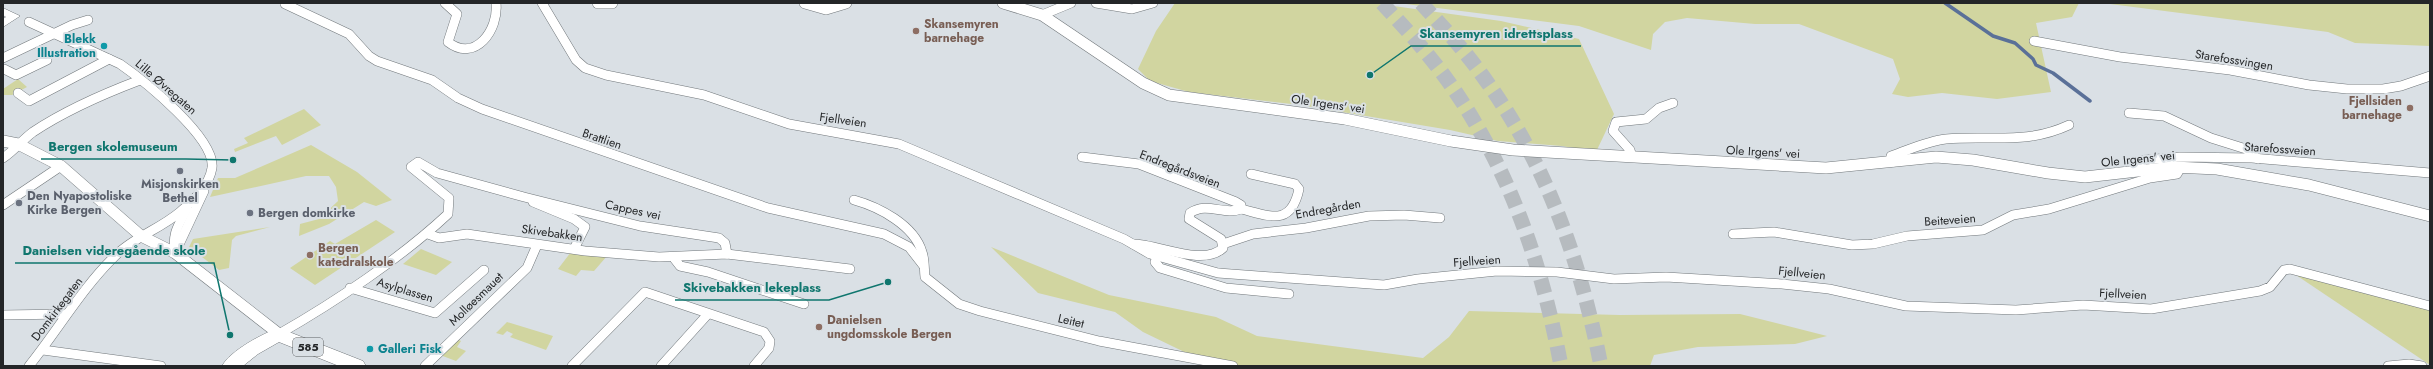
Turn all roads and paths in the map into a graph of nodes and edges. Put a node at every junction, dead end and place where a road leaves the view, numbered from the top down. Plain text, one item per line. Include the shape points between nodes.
1 (445, 3) edge
2 (496, 3) edge
3 (542, 3) edge
4 (598, 3) edge
5 (612, 3) edge
6 (805, 3) edge
7 (846, 3) edge
8 (1003, 3) edge
9 (1071, 3) edge
10 (1096, 3) edge
11 (1153, 3) edge
12 (286, 4) edge
13 (6, 11) edge
14 (1042, 15) junction
15 (88, 20) dead end
16 (28, 22) dead end
17 (3, 24) edge
18 (56, 34) junction
19 (2034, 41) dead end
20 (3, 58) edge
21 (109, 59) junction
22 (47, 60) dead end
23 (4, 69) edge
24 (2430, 76) edge
25 (140, 80) junction
26 (18, 93) dead end
27 (1673, 103) dead end
28 (2129, 113) dead end
29 (2069, 125) dead end
30 (3, 141) edge
31 (18, 144) junction
32 (1082, 157) dead end
33 (1632, 157) junction
34 (3, 158) edge
35 (2258, 159) junction
36 (1893, 162) junction
37 (61, 166) junction
38 (2181, 168) junction
39 (2143, 171) junction
40 (2430, 172) edge
41 (1251, 174) dead end
42 (206, 187) junction
43 (524, 197) junction
44 (193, 200) junction
45 (854, 200) dead end
46 (3, 205) edge
47 (1241, 209) junction
48 (2430, 216) edge
49 (1440, 218) dead end
50 (428, 234) junction
51 (1733, 234) dead end
52 (140, 236) junction
53 (537, 244) junction
54 (1134, 244) junction
55 (1223, 244) junction
56 (574, 249) junction
57 (175, 253) junction
58 (727, 254) junction
59 (1158, 256) junction
60 (673, 257) junction
61 (923, 265) junction
62 (484, 270) dead end
63 (850, 270) dead end
64 (350, 288) junction
65 (1289, 294) dead end
66 (804, 304) dead end
67 (2430, 306) edge
68 (66, 314) junction
69 (708, 314) junction
70 (3, 315) edge
71 (279, 334) junction
72 (43, 350) junction
73 (110, 363) edge
74 (29, 366) edge
75 (157, 366) edge
76 (231, 366) edge
77 (357, 366) edge
78 (425, 366) edge
79 (572, 366) edge
80 (661, 366) edge
81 (754, 366) edge
82 (1233, 366) edge
83 (2388, 366) edge
84 (2422, 366) edge

1 - 2 street via 457,14 448,42 452,47 458,48 476,45 485,40 498,16
3 - 54 street, Fjellveien via 576,60 585,68 606,75 704,95 789,124 899,144
4 - 5 street
6 - 7 street via 826,9
8 - 14 street, Ole Irgens' vei
9 - 14 street
10 - 11 street via 1132,10
12 - 61 street, Brattlien via 348,34 377,61 432,80 458,98 482,109 768,208 884,234 908,247
13 - 17 main road via 14,16
14 - 33 street, Ole Irgens' vei via 1143,83 1169,95 1345,119 1488,147
15 - 18 street
16 - 18 street, Lille Øvregaten
18 - 20 street
18 - 21 street, Lille Øvregaten
19 - 24 street, Starefossvingen via 2120,57 2347,89 2383,89
21 - 25 street, Lille Øvregaten via 129,70
21 - 26 street via 29,101
22 - 23 street via 16,74
25 - 31 street via 82,105
25 - 42 street, Lille Øvregaten via 188,121 206,143 210,150 211,177
27 - 33 street via 1659,108 1646,119 1616,122 1613,131 1632,153
28 - 35 street via 2164,116 2211,138 2246,150
29 - 36 street via 2045,136 2029,139 1940,140 1894,154 1891,156
30 - 31 street
31 - 34 street via 15,150
31 - 37 street
32 - 47 street, Endregårdsveien via 1128,162 1150,168 1236,202 1241,205
33 - 36 street, Ole Irgens' vei via 1826,168
35 - 39 street, Starefossveien via 2204,157 2144,160 2139,165
35 - 40 street, Starefossveien
36 - 39 street, Ole Irgens' vei via 1934,157 1954,158 2044,174 2085,177
37 - 46 street
37 - 52 street
38 - 39 street, Ole Irgens' vei
38 - 48 street, Ole Irgens' vei via 2214,169 2274,177
38 - 51 street, Beiteveien via 2177,174 2150,178 2048,209 2013,215 1983,230 1906,236 1873,244 1852,245 1774,232
41 - 47 street, Endregården via 1295,184 1299,189 1296,202 1289,213 1275,217
42 - 44 street
42 - 57 street
43 - 50 street, Cappes vei via 437,173 418,162 411,167 446,194 450,202 448,214
43 - 56 street, Cappes vei via 582,223 585,227
43 - 58 street, Cappes vei via 640,226 719,238 725,243
44 - 52 street, Domkirkegaten via 170,219
44 - 57 street via 175,231
45 - 61 street via 876,208 910,234 921,248 924,256
47 - 55 street, Endregården via 1234,212 1205,208 1195,209 1190,214 1189,219 1221,239
49 - 55 street, Endregården via 1379,214 1306,228 1257,232 1242,235
50 - 53 street, Skivebakken via 439,238 467,234
50 - 64 street
52 - 57 street
52 - 68 street, Domkirkegaten via 114,257
53 - 56 street, Skivebakken
53 - 78 street, Molløesmauet via 527,268
54 - 55 street, Endregården via 1144,242 1209,257 1221,252
54 - 59 street, Fjellveien via 1135,248
56 - 60 street, Skivebakken
57 - 71 street
58 - 60 street, Skivebakken
58 - 63 street, Skivebakken
59 - 65 street via 1156,265 1160,268 1205,283 1236,290
59 - 67 street, Fjellveien via 1218,272 1384,285 1497,272 1557,272 1614,279 1666,277 1816,287 1906,306 2016,310 2083,305 2168,307 2196,300 2260,291 2270,287 2284,270 2290,269
60 - 66 street via 680,266 708,272
61 - 82 street, Leitet via 924,277 937,288 959,304 980,312 1099,341
62 - 64 street, Asylplassen via 434,313
64 - 71 street
68 - 70 street
68 - 72 street, Domkirkegaten
69 - 79 street via 645,292
69 - 80 street
69 - 81 street via 764,332 770,341 769,348
71 - 76 main road, 585 via 252,349
71 - 77 main road, 585
72 - 73 street
72 - 74 street, Domkirkegaten
73 - 75 street
83 - 84 street

